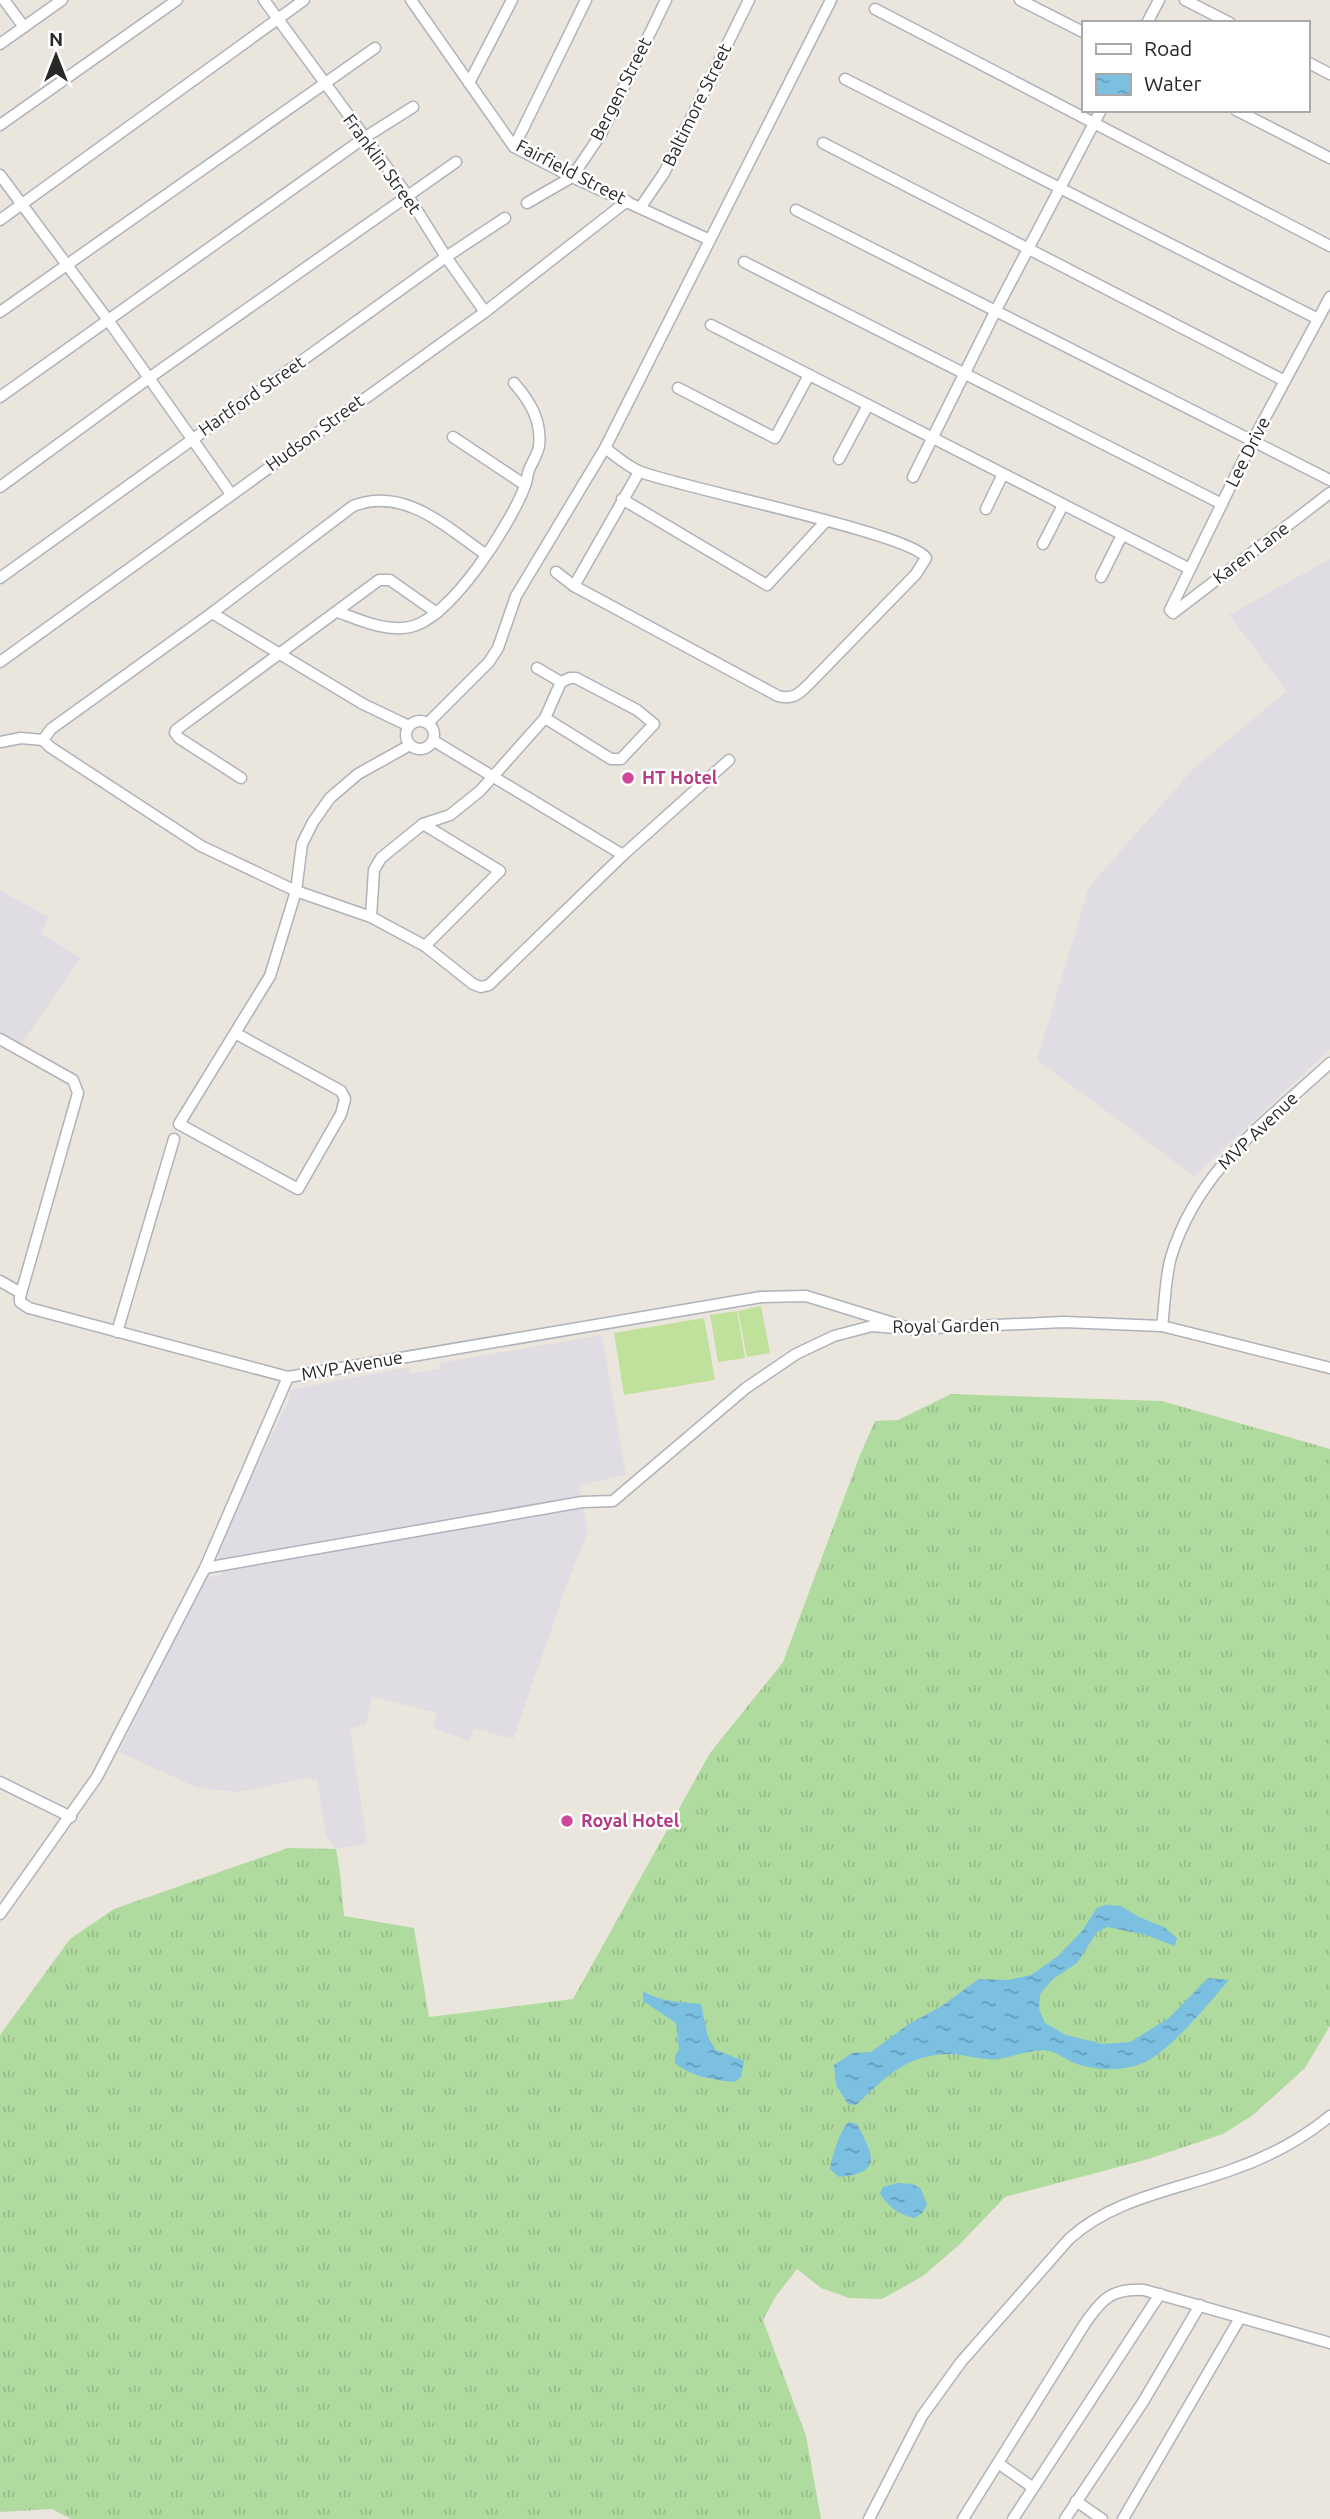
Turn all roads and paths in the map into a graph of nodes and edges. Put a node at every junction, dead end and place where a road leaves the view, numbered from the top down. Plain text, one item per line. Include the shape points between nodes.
1 (4, 0) edge
2 (62, 0) edge
3 (177, 0) edge
4 (264, 0) edge
5 (304, 0) edge
6 (411, 0) edge
7 (512, 0) edge
8 (586, 0) edge
9 (666, 0) edge
10 (749, 0) edge
11 (831, 0) edge
12 (1020, 0) edge
13 (1159, 0) edge
14 (1185, 0) edge
15 (875, 9) dead end
16 (277, 19) junction
17 (1148, 21) edge
18 (1226, 21) edge
19 (24, 27) junction
20 (1082, 31) edge
21 (0, 44) edge
22 (375, 48) dead end
23 (1309, 63) edge
24 (1330, 74) edge
25 (845, 79) dead end
26 (323, 83) junction
27 (469, 83) junction
28 (414, 107) dead end
29 (1100, 112) edge
30 (1240, 112) edge
31 (1094, 123) junction
32 (0, 125) edge
33 (364, 138) junction
34 (824, 143) dead end
35 (514, 147) junction
36 (1330, 158) edge
37 (456, 162) dead end
38 (0, 175) edge
39 (572, 177) junction
40 (1060, 188) junction
41 (408, 196) junction
42 (627, 201) junction
43 (527, 203) dead end
44 (22, 204) junction
45 (640, 208) junction
46 (796, 210) dead end
47 (505, 218) dead end
48 (0, 219) edge
49 (710, 240) junction
50 (1330, 246) edge
51 (1028, 249) junction
52 (446, 257) junction
53 (744, 262) dead end
54 (66, 265) junction
55 (1330, 297) edge
56 (996, 310) junction
57 (0, 312) edge
58 (485, 312) junction
59 (1318, 319) junction
60 (108, 320) junction
61 (711, 325) dead end
62 (964, 373) junction
63 (809, 375) junction
64 (149, 378) junction
65 (1285, 381) junction
66 (514, 383) dead end
67 (678, 388) dead end
68 (0, 397) edge
69 (868, 405) junction
70 (453, 437) dead end
71 (932, 437) junction
72 (191, 439) junction
73 (1253, 440) junction
74 (606, 448) junction
75 (839, 459) dead end
76 (639, 471) junction
77 (1003, 474) junction
78 (913, 477) dead end
79 (1330, 480) edge
80 (525, 485) junction
81 (0, 487) edge
82 (1330, 492) edge
83 (231, 494) junction
84 (622, 499) junction
85 (1222, 504) junction
86 (1063, 505) junction
87 (986, 509) dead end
88 (826, 521) junction
89 (1122, 535) junction
90 (1043, 544) dead end
91 (485, 554) junction
92 (1191, 569) junction
93 (556, 572) dead end
94 (1101, 577) dead end
95 (0, 578) edge
96 (574, 586) junction
97 (1172, 611) joint
98 (338, 612) junction
99 (212, 613) junction
100 (437, 613) junction
101 (280, 653) junction
102 (0, 663) edge
103 (537, 668) dead end
104 (561, 682) junction
105 (545, 718) junction
106 (428, 723) junction
107 (409, 726) junction
108 (43, 740) junction
109 (434, 741) junction
110 (0, 742) edge
111 (410, 745) junction
112 (729, 760) dead end
113 (491, 777) junction
114 (241, 778) dead end
115 (423, 824) junction
116 (623, 855) junction
117 (296, 891) junction
118 (371, 917) junction
119 (425, 946) junction
120 (235, 1033) junction
121 (0, 1039) edge
122 (1330, 1063) edge
123 (174, 1139) dead end
124 (0, 1281) edge
125 (20, 1293) junction
126 (1162, 1326) junction
127 (916, 1330) junction
128 (117, 1332) junction
129 (1330, 1368) edge
130 (289, 1377) junction
131 (205, 1568) junction
132 (0, 1782) edge
133 (71, 1817) junction
134 (0, 1914) edge
135 (1330, 2116) edge
136 (1160, 2294) junction
137 (1200, 2305) junction
138 (1240, 2318) junction
139 (1330, 2343) edge
140 (998, 2463) junction
141 (1032, 2487) junction
142 (1076, 2501) junction
143 (869, 2519) edge
144 (963, 2519) edge
145 (1013, 2519) edge
146 (1065, 2519) edge
147 (1102, 2519) edge
148 (1123, 2519) edge

1 - 19 street
2 - 19 street
3 - 32 street
4 - 16 street, Franklin Street
5 - 16 street
6 - 27 street, Fairfield Street
7 - 27 street
8 - 35 street
9 - 39 street, Bergen Street via 601,134
10 - 45 street, Baltimore Street via 664,173
11 - 49 street
12 - 20 street
13 - 17 street
14 - 18 street
15 - 31 street
16 - 26 street, Franklin Street
16 - 44 street
19 - 21 street
22 - 26 street
23 - 24 street
25 - 40 street
26 - 33 street, Franklin Street
26 - 54 street
27 - 35 street, Fairfield Street
28 - 33 street
29 - 31 street
30 - 36 street
31 - 40 street
31 - 50 street
33 - 41 street, Franklin Street
33 - 60 street
34 - 51 street
35 - 39 street, Fairfield Street
37 - 41 street
38 - 44 street
39 - 42 street, Fairfield Street
39 - 43 street
40 - 51 street
40 - 59 street
41 - 52 street, Franklin Street
41 - 64 street
42 - 45 street, Fairfield Street
42 - 58 street, Hudson Street
44 - 48 street
44 - 54 street
45 - 49 street, Fairfield Street
46 - 56 street
47 - 52 street, Hartford Street
49 - 74 street
51 - 56 street
51 - 65 street
52 - 58 street, Franklin Street
52 - 72 street, Hartford Street
53 - 62 street
54 - 57 street
54 - 60 street
55 - 59 street, Lee Drive
56 - 62 street
56 - 73 street
58 - 83 street, Hudson Street
59 - 65 street, Lee Drive
60 - 64 street
60 - 68 street
61 - 63 street
62 - 71 street
62 - 85 street
63 - 67 street via 775,438
63 - 69 street
64 - 72 street
64 - 81 street
65 - 73 street, Lee Drive
66 - 80 street via 530,401 538,427 539,449
69 - 71 street
69 - 75 street
70 - 80 street
71 - 77 street
71 - 78 street
72 - 83 street
72 - 95 street, Hartford Street
73 - 79 street
73 - 85 street, Lee Drive
74 - 76 street
74 - 106 street via 516,596 489,662
76 - 84 street
76 - 88 street
77 - 86 street
77 - 87 street
80 - 91 street
82 - 97 street, Karen Lane
83 - 102 street, Hudson Street
84 - 88 street via 767,585
84 - 96 street
85 - 92 street, Lee Drive
86 - 89 street
86 - 90 street
88 - 96 street via 922,552 926,558 916,574 792,698 778,696
89 - 92 street
89 - 94 street
91 - 99 street via 413,506 373,500 353,506
91 - 100 street via 464,587
92 - 97 street, Lee Drive
93 - 96 street
98 - 100 street via 372,625 402,628
98 - 100 street via 371,584 384,579
98 - 101 street
99 - 101 street
99 - 108 street via 51,729
101 - 107 street via 363,704
101 - 114 street via 175,733
103 - 104 street
104 - 105 street
104 - 105 street via 576,678 656,722 621,759 611,758
105 - 113 street
106 - 107 street via 420,720
106 - 109 street via 434,729
107 - 111 street
108 - 110 street
108 - 117 street via 201,846
109 - 111 street via 423,749
109 - 113 street
111 - 117 street via 358,774 330,798 302,844
112 - 116 street
113 - 115 street via 450,815
113 - 116 street
115 - 118 street via 377,864
115 - 119 street via 500,871
116 - 119 street via 489,985 473,984
117 - 118 street
117 - 120 street via 270,976
118 - 119 street
120 - 120 street via 341,1091 345,1099 298,1189 179,1124
121 - 125 street via 73,1080 78,1093
122 - 126 street, MVP Avenue via 1227,1157 1200,1192 1170,1259
123 - 128 street
124 - 125 street
125 - 128 street, MVP Avenue via 23,1306
126 - 127 street, Royal Garden via 1064,1322
126 - 129 street, Royal Garden
127 - 130 street, MVP Avenue via 806,1296 761,1297
127 - 131 street, Royal Garden via 872,1326 834,1336 796,1354 746,1388 613,1501 582,1502
128 - 130 street, MVP Avenue
130 - 131 street
131 - 133 street via 97,1777
132 - 133 street
133 - 134 street
135 - 143 street via 1255,2161 1126,2203 1069,2239 954,2371 922,2416
136 - 137 street
136 - 140 street via 1123,2290 1098,2304
136 - 141 street
137 - 138 street
137 - 142 street via 1143,2402
138 - 139 street
138 - 148 street
140 - 141 street
140 - 144 street
141 - 145 street
142 - 146 street
142 - 147 street

